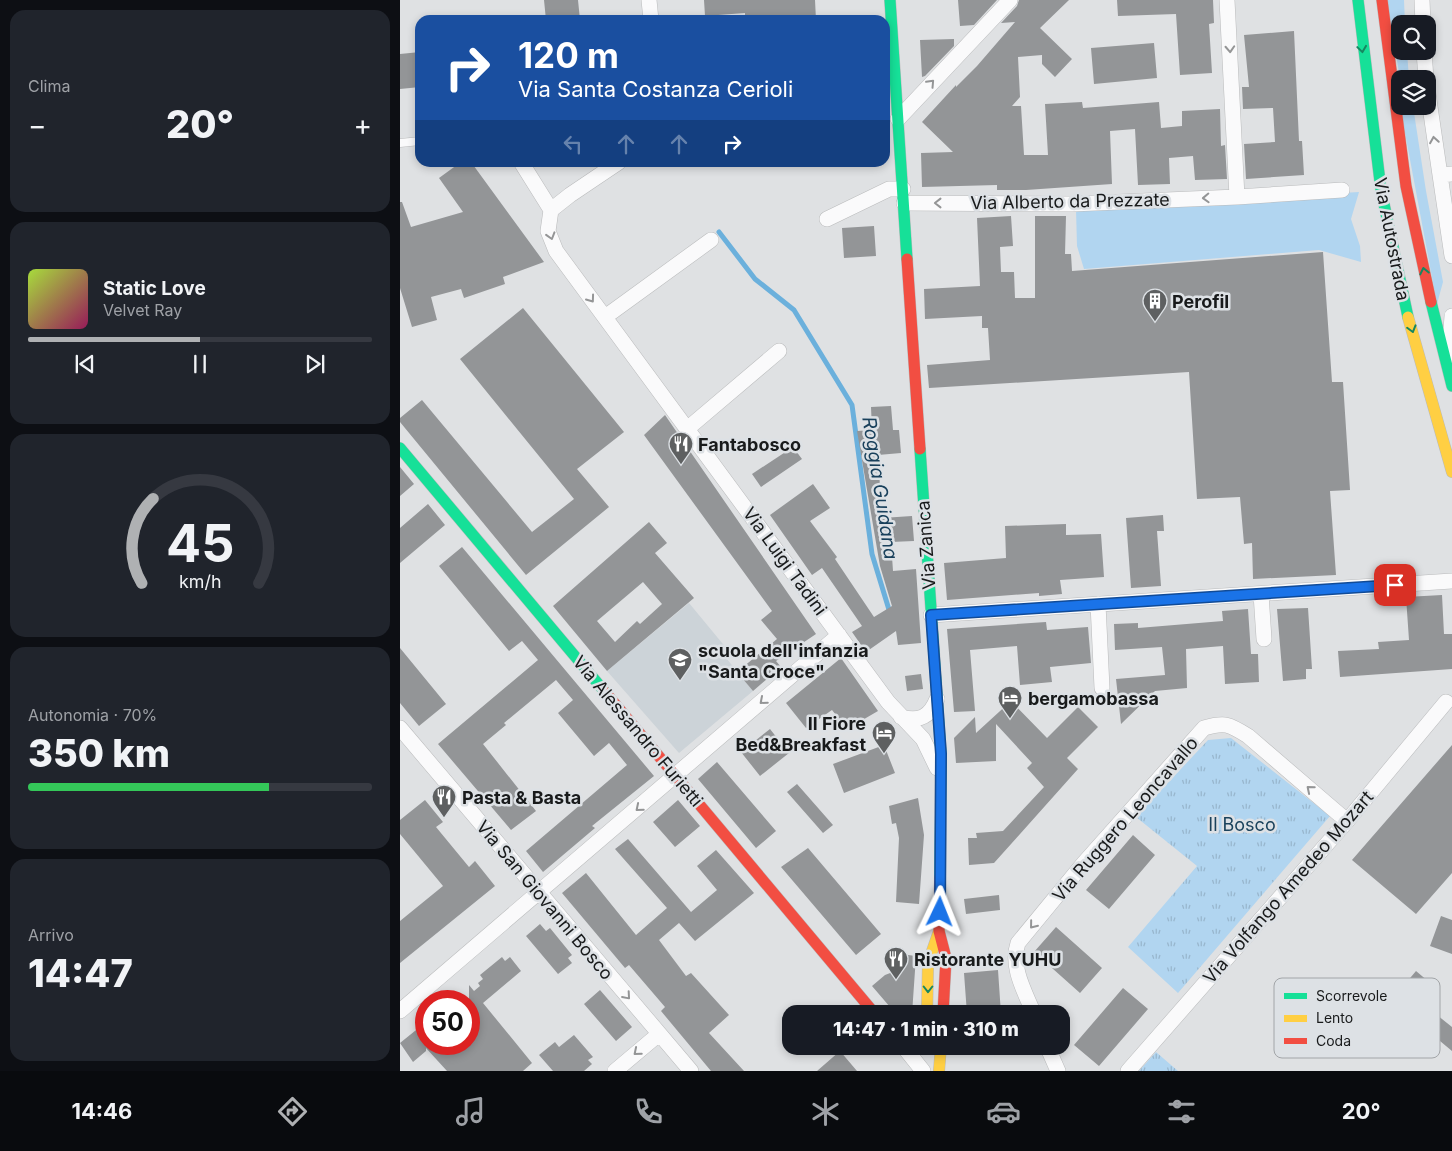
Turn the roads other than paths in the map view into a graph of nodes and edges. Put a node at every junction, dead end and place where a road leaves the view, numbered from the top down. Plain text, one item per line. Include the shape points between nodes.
1 (649, 0) edge
2 (890, 0) edge
3 (1010, 0) edge
4 (1227, 0) edge
5 (1358, 0) edge
6 (1382, 0) edge
7 (1422, 0) edge
8 (650, 15) edge
9 (1423, 15) edge
10 (1433, 115) edge
11 (898, 119) junction
12 (415, 140) edge
13 (400, 142) edge
14 (524, 167) edge
15 (611, 167) edge
16 (1446, 175) edge
17 (1342, 190) dead end
18 (903, 196) junction
19 (1237, 197) junction
20 (551, 210) junction
21 (827, 219) dead end
22 (712, 240) dead end
23 (1452, 256) edge
24 (1452, 316) edge
25 (605, 317) junction
26 (779, 351) dead end
27 (1450, 379) edge
28 (687, 429) junction
29 (400, 448) edge
30 (1452, 472) edge
31 (1452, 581) edge
32 (1261, 594) junction
33 (1098, 604) junction
34 (931, 615) junction
35 (840, 635) junction
36 (1264, 639) dead end
37 (1102, 688) dead end
38 (937, 699) junction
39 (1446, 702) dead end
40 (901, 717) junction
41 (400, 728) edge
42 (676, 776) junction
43 (941, 782) junction
44 (1347, 821) junction
45 (538, 893) junction
46 (939, 931) junction
47 (867, 1005) edge
48 (928, 1005) edge
49 (944, 1005) edge
50 (1031, 1005) edge
51 (400, 1010) edge
52 (659, 1034) junction
53 (912, 1055) edge
54 (932, 1055) edge
55 (941, 1055) edge
56 (1051, 1055) edge
57 (922, 1064) edge
58 (615, 1071) edge
59 (691, 1071) edge
60 (940, 1071) edge
61 (1058, 1071) edge
62 (1128, 1071) edge

1 - 8 street
2 - 11 main road, Via Zanica
11 -> 3 street
4 -> 19 street
5 -> 30 main road, Via Autostrada via 1381,190 1404,301
27 -> 6 main road, Via Autostrada via 1406,186
7 - 9 street
16 -> 10 street
11 - 18 main road, Via Zanica
12 - 13 lane
14 - 20 street
15 - 20 street
16 - 23 street
17 - 19 street, Via Alberto da Prezzate
19 -> 18 street, Via Alberto da Prezzate via 1072,204
18 - 21 street via 889,189
18 - 34 main road, Via Zanica
20 -> 25 street, Via Luigi Tadini via 548,231 556,251
22 - 25 street
24 - 27 street, Via Autostrada
25 - 28 street, Via Luigi Tadini
26 - 28 street
28 - 35 street, Via Luigi Tadini
29 - 42 main road, Via Alessandro Furietti
31 - 32 street
32 - 33 street
32 - 36 street
33 - 34 street
33 - 37 street
34 - 38 main road, Via Zanica
35 - 40 street, Via Luigi Tadini
35 -> 42 street
38 - 40 street via 922,718
38 - 43 main road, Via Zanica
39 - 44 street, Via Volfango Amedeo Mozart
40 - 43 street, Via Luigi Tadini via 930,749
41 - 45 street, Via San Giovanni Bosco
42 -> 45 street
42 - 47 main road, Via Alessandro Furietti
43 - 46 main road, Via Zanica
44 -> 50 street, Via Ruggero Leoncavallo via 1248,736 1221,723 1204,728 1083,864 1018,943 1014,954 1017,970
44 - 62 street, Via Volfango Amedeo Mozart
45 - 51 street
45 -> 52 street, Via San Giovanni Bosco
46 -> 48 main road, Via Zanica via 928,963
46 - 49 main road, Via Zanica via 946,958
52 -> 58 street
52 - 59 street, Via San Giovanni Bosco
53 - 57 street
54 - 57 street
55 - 60 main road
56 - 61 street

